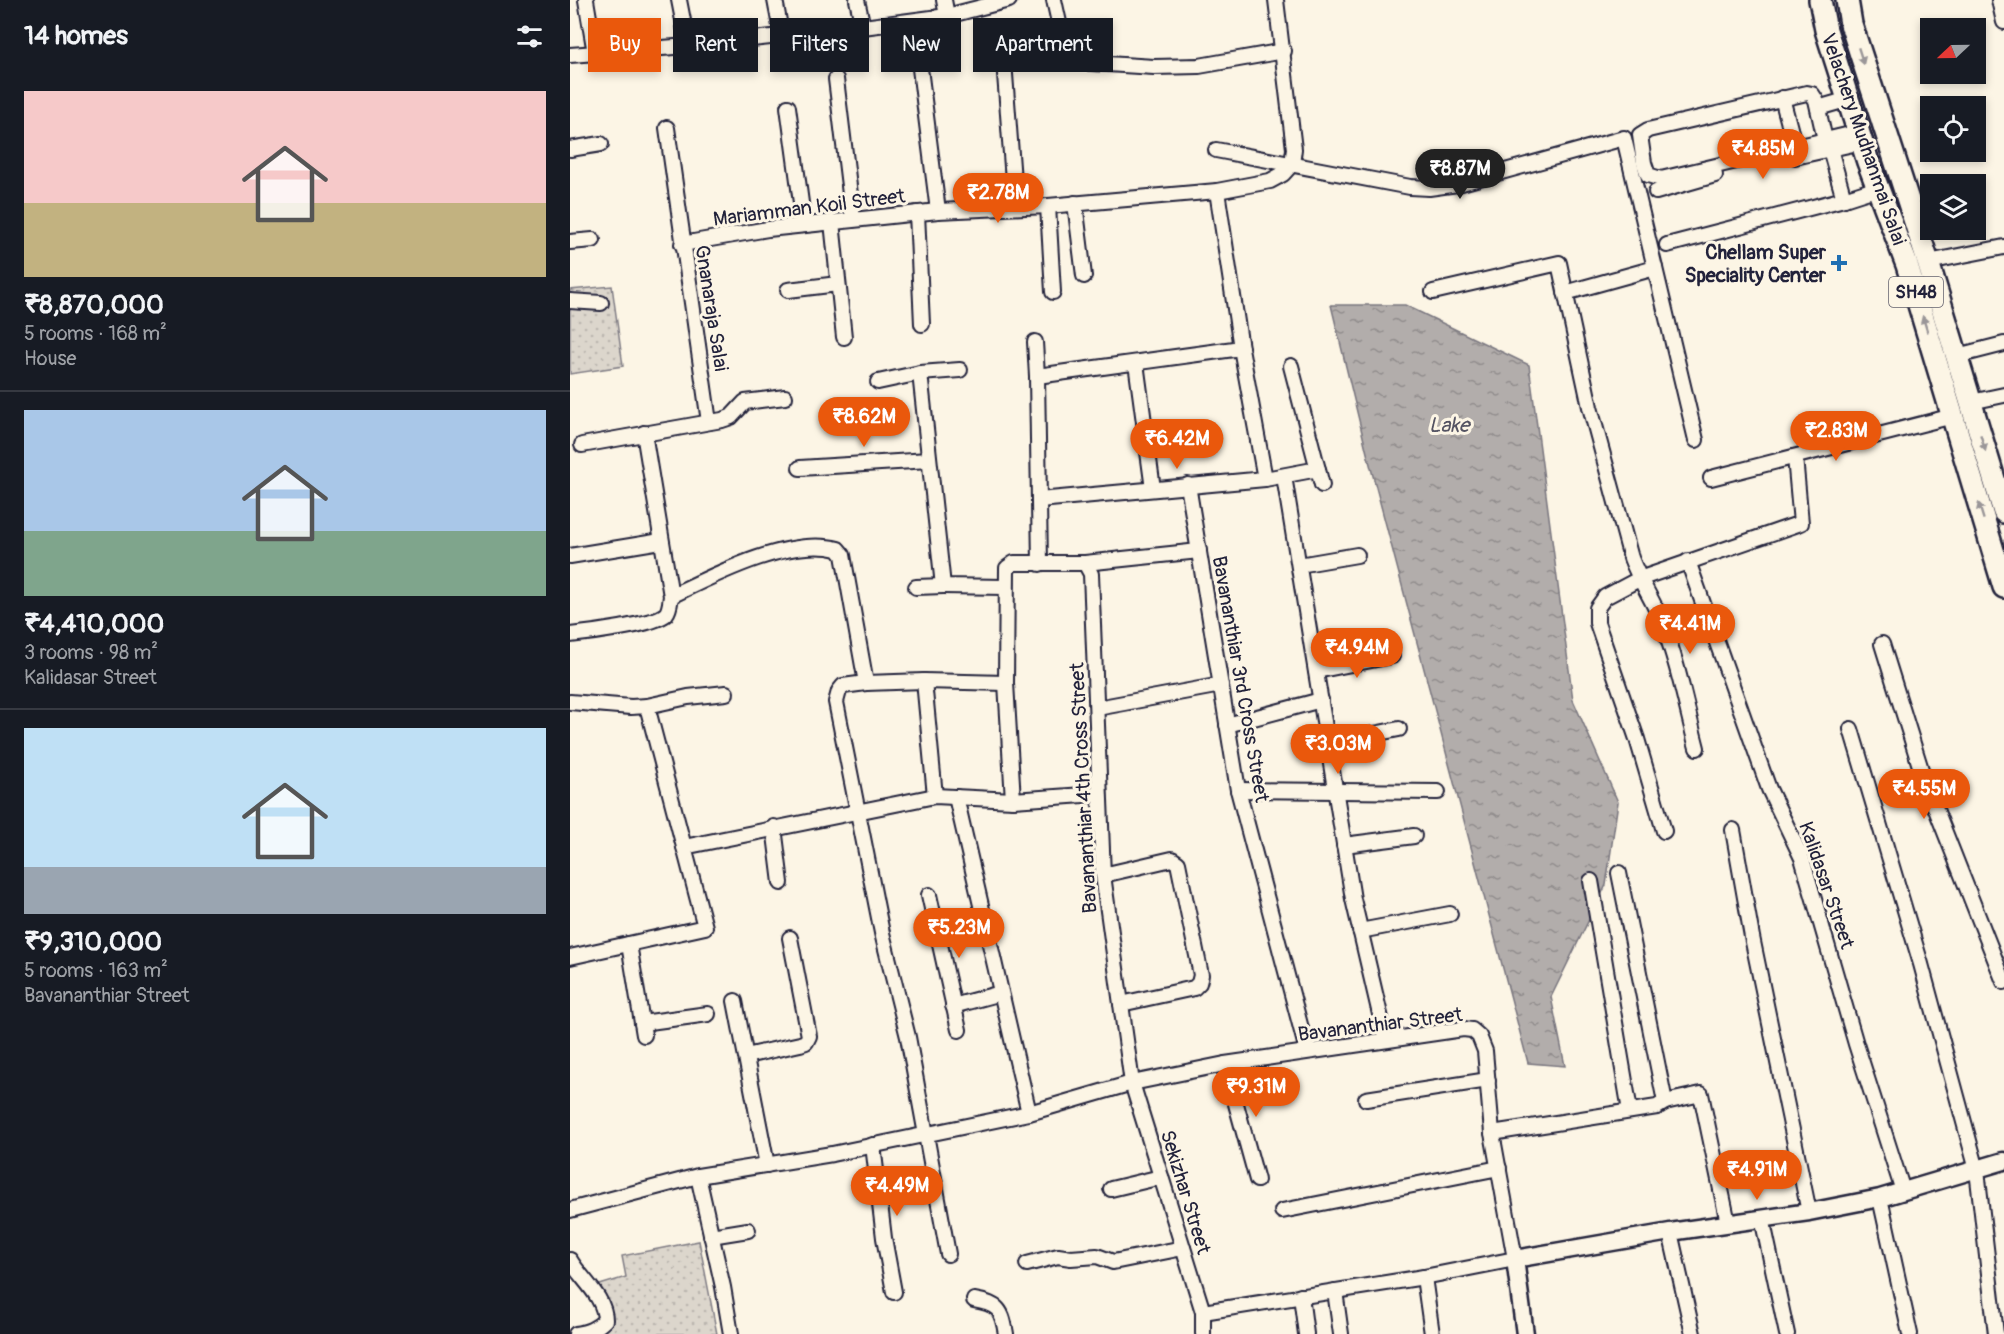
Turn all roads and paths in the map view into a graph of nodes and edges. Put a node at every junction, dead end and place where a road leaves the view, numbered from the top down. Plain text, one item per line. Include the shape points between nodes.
1 (586, 0) edge
2 (679, 0) edge
3 (775, 0) edge
4 (857, 0) edge
5 (944, 0) edge
6 (1009, 0) edge
7 (1054, 0) edge
8 (1291, 0) edge
9 (1820, 0) edge
10 (1846, 0) edge
11 (2000, 0) edge
12 (1277, 2) edge
13 (947, 16) junction
14 (589, 18) edge
15 (683, 18) edge
16 (778, 18) edge
17 (861, 18) edge
18 (934, 18) edge
19 (1058, 18) edge
20 (2004, 22) edge
21 (1284, 51) junction
22 (588, 54) edge
23 (570, 55) edge
24 (1113, 65) edge
25 (920, 72) edge
26 (999, 72) edge
27 (836, 79) dead end
28 (1782, 98) junction
29 (1849, 99) junction
30 (788, 107) dead end
31 (1818, 108) junction
32 (667, 128) dead end
33 (1860, 137) junction
34 (601, 144) dead end
35 (1828, 144) junction
36 (1795, 147) junction
37 (570, 149) edge
38 (1216, 150) dead end
39 (1292, 164) junction
40 (1878, 188) junction
41 (1217, 191) junction
42 (1656, 192) dead end
43 (1844, 199) junction
44 (1075, 203) junction
45 (1048, 206) junction
46 (1015, 207) junction
47 (938, 211) junction
48 (917, 213) junction
49 (853, 219) junction
50 (832, 222) junction
51 (804, 225) junction
52 (593, 240) dead end
53 (570, 242) edge
54 (682, 244) junction
55 (1667, 245) dead end
56 (2004, 248) edge
57 (1928, 262) junction
58 (1655, 268) junction
59 (1084, 276) dead end
60 (838, 284) junction
61 (788, 290) dead end
62 (1053, 292) dead end
63 (1433, 292) dead end
64 (1565, 292) junction
65 (570, 301) edge
66 (601, 303) dead end
67 (922, 324) dead end
68 (844, 336) dead end
69 (1035, 342) dead end
70 (2004, 344) edge
71 (1241, 348) junction
72 (1957, 356) junction
73 (1136, 363) junction
74 (1291, 366) dead end
75 (960, 370) dead end
76 (920, 373) junction
77 (1037, 376) junction
78 (878, 382) dead end
79 (2004, 395) edge
80 (785, 398) dead end
81 (1971, 402) junction
82 (1953, 416) junction
83 (709, 422) junction
84 (644, 433) junction
85 (1696, 440) dead end
86 (582, 445) dead end
87 (1795, 457) junction
88 (929, 460) junction
89 (800, 468) dead end
90 (1318, 469) junction
91 (1284, 476) junction
92 (1712, 478) dead end
93 (1265, 479) junction
94 (1188, 485) junction
95 (1322, 485) dead end
96 (1153, 489) junction
97 (1039, 500) junction
98 (2004, 512) edge
99 (661, 541) junction
100 (1199, 551) junction
101 (570, 555) edge
102 (1357, 555) dead end
103 (1689, 561) junction
104 (1085, 563) junction
105 (1040, 564) junction
106 (1299, 565) junction
107 (1639, 579) junction
108 (943, 586) junction
109 (916, 587) dead end
110 (1005, 587) junction
111 (2004, 587) edge
112 (671, 596) junction
113 (570, 635) edge
114 (1882, 644) dead end
115 (1392, 656) dead end
116 (1316, 671) junction
117 (924, 681) junction
118 (1006, 682) junction
119 (866, 683) junction
120 (1221, 685) junction
121 (726, 693) dead end
122 (1320, 699) junction
123 (570, 702) edge
124 (647, 706) junction
125 (1097, 708) junction
126 (1227, 725) junction
127 (1399, 729) dead end
128 (1851, 729) dead end
129 (1328, 743) junction
130 (1697, 748) dead end
131 (1238, 790) junction
132 (1335, 790) junction
133 (1438, 792) dead end
134 (1098, 794) junction
135 (935, 796) junction
136 (956, 797) junction
137 (1013, 800) junction
138 (858, 810) junction
139 (774, 827) junction
140 (1733, 830) dead end
141 (1664, 831) dead end
142 (1414, 836) dead end
143 (1344, 845) junction
144 (684, 847) junction
145 (1618, 873) dead end
146 (1103, 875) junction
147 (1591, 881) dead end
148 (781, 883) dead end
149 (929, 895) dead end
150 (1450, 914) dead end
151 (1360, 931) junction
152 (790, 938) dead end
153 (629, 944) junction
154 (570, 957) edge
155 (2004, 982) edge
156 (1001, 993) junction
157 (735, 1001) dead end
158 (1121, 1004) junction
159 (953, 1006) junction
160 (708, 1014) dead end
161 (959, 1030) dead end
162 (1386, 1040) junction
163 (1307, 1052) junction
164 (746, 1056) junction
165 (1226, 1064) junction
166 (1488, 1080) junction
167 (1132, 1083) junction
168 (1366, 1099) dead end
169 (1665, 1102) junction
170 (1630, 1111) junction
171 (1029, 1113) junction
172 (1492, 1132) junction
173 (925, 1134) junction
174 (873, 1145) junction
175 (2004, 1161) edge
176 (767, 1165) junction
177 (1499, 1168) junction
178 (1977, 1170) junction
179 (698, 1176) junction
180 (1161, 1177) junction
181 (1257, 1180) dead end
182 (1111, 1189) dead end
183 (1903, 1191) junction
184 (1880, 1198) junction
185 (570, 1210) edge
186 (1282, 1211) dead end
187 (1809, 1212) junction
188 (1762, 1218) junction
189 (1728, 1223) junction
190 (748, 1230) dead end
191 (1670, 1232) junction
192 (711, 1236) junction
193 (1183, 1248) junction
194 (948, 1254) dead end
195 (1515, 1259) junction
196 (570, 1260) edge
197 (1027, 1264) dead end
198 (1424, 1277) junction
199 (1335, 1291) junction
200 (894, 1292) dead end
201 (1301, 1296) junction
202 (974, 1300) dead end
203 (1203, 1312) junction
204 (576, 1334) edge
205 (731, 1334) edge
206 (1006, 1334) edge
207 (1203, 1334) edge
208 (1306, 1334) edge
209 (1341, 1334) edge
210 (1432, 1334) edge
211 (1525, 1334) edge
212 (1693, 1334) edge
213 (1787, 1334) edge
214 (1910, 1334) edge
215 (1996, 1334) edge

1 - 14 street
2 - 15 street
3 - 16 street
4 - 17 street
5 - 13 street
6 - 13 street
7 - 19 street
8 - 12 street
9 - 29 main road, Velachery Mudhanmai Salai / SH48
10 -> 57 main road, Velachery Mudhanmai Salai / SH48
11 - 20 street
12 - 21 street
13 - 18 street
21 - 24 street via 1199,66
21 - 39 street via 1294,149
22 - 23 street
25 - 47 street
26 - 46 street
27 - 49 street
28 - 31 street via 1812,94
28 - 36 street
28 - 36 street via 1648,130 1640,135 1644,163 1648,175 1661,179
29 - 31 street
29 - 33 main road, Velachery Mudhanmai Salai / SH48
30 - 51 street
31 - 35 street
32 - 54 street, Gnanaraja Salai
33 - 35 street
33 - 40 main road, Velachery Mudhanmai Salai / SH48
34 - 37 street
35 - 36 street
35 - 42 street
35 - 43 street
38 - 39 street
39 - 41 street, Mariamman Koil Street via 1270,181
39 - 58 street via 1429,188 1458,184 1624,138
40 - 43 street
82 -> 40 main road, Velachery Mudhanmai Salai / SH48 via 1907,265
41 - 44 street, Mariamman Koil Street
41 - 71 street
43 - 55 street
44 - 45 street, Mariamman Koil Street
44 - 59 street
45 - 46 street, Mariamman Koil Street
45 - 62 street
46 - 47 street, Mariamman Koil Street
47 - 48 street, Mariamman Koil Street
48 - 49 street, Mariamman Koil Street
48 - 67 street
49 - 50 street, Mariamman Koil Street
50 - 51 street, Mariamman Koil Street
50 - 60 street
51 - 54 street, Mariamman Koil Street
52 - 53 street
54 - 83 street, Gnanaraja Salai
56 - 57 street
57 - 72 main road, Velachery Mudhanmai Salai / SH48
58 - 64 street
58 - 85 street
60 - 61 street
60 - 68 street
63 - 64 street via 1559,263
64 - 107 street via 1590,407
65 - 66 street
69 - 77 street
70 - 72 street
71 - 73 street
71 - 93 street
72 - 81 main road, Velachery Mudhanmai Salai / SH48
73 - 77 street
73 - 96 street
74 - 90 street
75 - 76 street
76 - 78 street
76 - 88 street
77 - 97 street
79 - 81 street
80 - 83 street via 745,402 731,417
81 -> 98 main road, Velachery Mudhanmai Salai / SH48
82 - 87 street
111 -> 82 main road, Velachery Mudhanmai Salai / SH48
83 - 84 street
84 - 86 street
84 - 99 street
87 - 92 street
87 - 103 street via 1801,522
88 - 89 street
88 - 108 street
90 - 91 street
90 - 95 street
91 - 93 street
91 - 106 street
93 - 94 street
94 - 96 street
94 - 100 street, Bavananthiar 3rd Cross Street
96 - 97 street
97 - 105 street
99 - 101 street
99 - 112 street
100 - 104 street
100 - 120 street, Bavananthiar 3rd Cross Street
102 - 106 street
103 - 107 street
103 - 183 street, Kalidasar Street via 1769,789 1802,858
104 - 105 street
104 - 125 street, Bavananthiar 4th Cross Street via 1091,574
105 - 110 street via 1009,565
106 - 116 street
107 - 130 street via 1661,619 1676,662
107 - 141 street via 1605,597 1597,609 1597,622
108 - 109 street
108 - 110 street
110 - 118 street
112 - 113 street via 669,608 662,616 625,627
112 - 119 street via 732,566 774,554 815,546 838,549 843,555
114 - 155 street via 1924,779
115 - 116 street
116 - 122 street
117 - 118 street
117 - 119 street
117 - 135 street
118 - 137 street
119 - 138 street via 843,686 836,702
120 - 125 street
120 - 126 street, Bavananthiar 3rd Cross Street
121 - 124 street
122 - 126 street
122 - 129 street
123 - 124 street
124 - 144 street
125 - 134 street, Bavananthiar 4th Cross Street
126 - 131 street, Bavananthiar 3rd Cross Street
127 - 129 street
128 - 178 street
129 - 132 street
131 - 132 street
131 - 163 street, Bavananthiar 3rd Cross Street
132 - 133 street
132 - 143 street
134 - 137 street
134 - 146 street, Bavananthiar 4th Cross Street
135 - 136 street
135 - 138 street
136 - 137 street
136 - 156 street
138 - 139 street
138 - 173 street
139 - 144 street
139 - 148 street
140 - 187 street
142 - 143 street
143 - 151 street
144 - 153 street via 705,927
145 - 169 street
146 - 158 street, Bavananthiar 4th Cross Street
146 - 158 street via 1172,859 1178,863 1201,975 1194,988
147 - 170 street
149 - 159 street
150 - 151 street
151 - 162 street
152 - 164 street via 809,1036 800,1044
153 - 154 street
153 - 160 street via 643,1029
156 - 159 street
156 - 171 street
157 - 164 street
158 - 167 street, Bavananthiar 4th Cross Street
159 - 161 street
162 - 163 street, Bavananthiar Street
162 - 166 street, Bavananthiar Street via 1472,1030 1482,1041
163 - 165 street, Bavananthiar Street
164 - 176 street
165 - 167 street, Bavananthiar Street
165 - 181 street
166 - 168 street
166 - 172 street, Bavananthiar Street
167 - 171 street, Bavananthiar Street
167 - 180 street, Sekizhar Street
169 - 170 street
169 - 189 street via 1701,1094
170 - 172 street
171 - 173 street, Bavananthiar Street
172 - 177 street, Bavananthiar Street
173 - 174 street, Bavananthiar Street
173 - 194 street
174 - 176 street, Bavananthiar Street
174 - 200 street
175 - 178 street
176 - 179 street, Bavananthiar Street
177 - 186 street
177 - 195 street, Bavananthiar Street
178 - 183 street
178 - 215 street
179 - 185 street, Bavananthiar Street
179 - 192 street
180 - 182 street
180 - 193 street, Sekizhar Street
183 - 184 street
184 - 187 street
184 - 214 street
187 - 188 street
188 - 189 street
188 - 213 street
189 - 191 street
190 - 192 street
191 - 195 street
191 - 212 street
192 - 205 street
193 - 197 street via 1113,1262 1097,1256 1058,1256
193 - 203 street, Sekizhar Street
195 - 198 street
195 - 211 street
196 - 204 street via 605,1312 605,1320 599,1326
198 - 199 street
198 - 210 street
199 - 201 street
199 - 209 street
201 - 203 street
201 - 208 street
202 - 206 street via 991,1302 999,1309
203 - 207 street, Sekizhar Street

